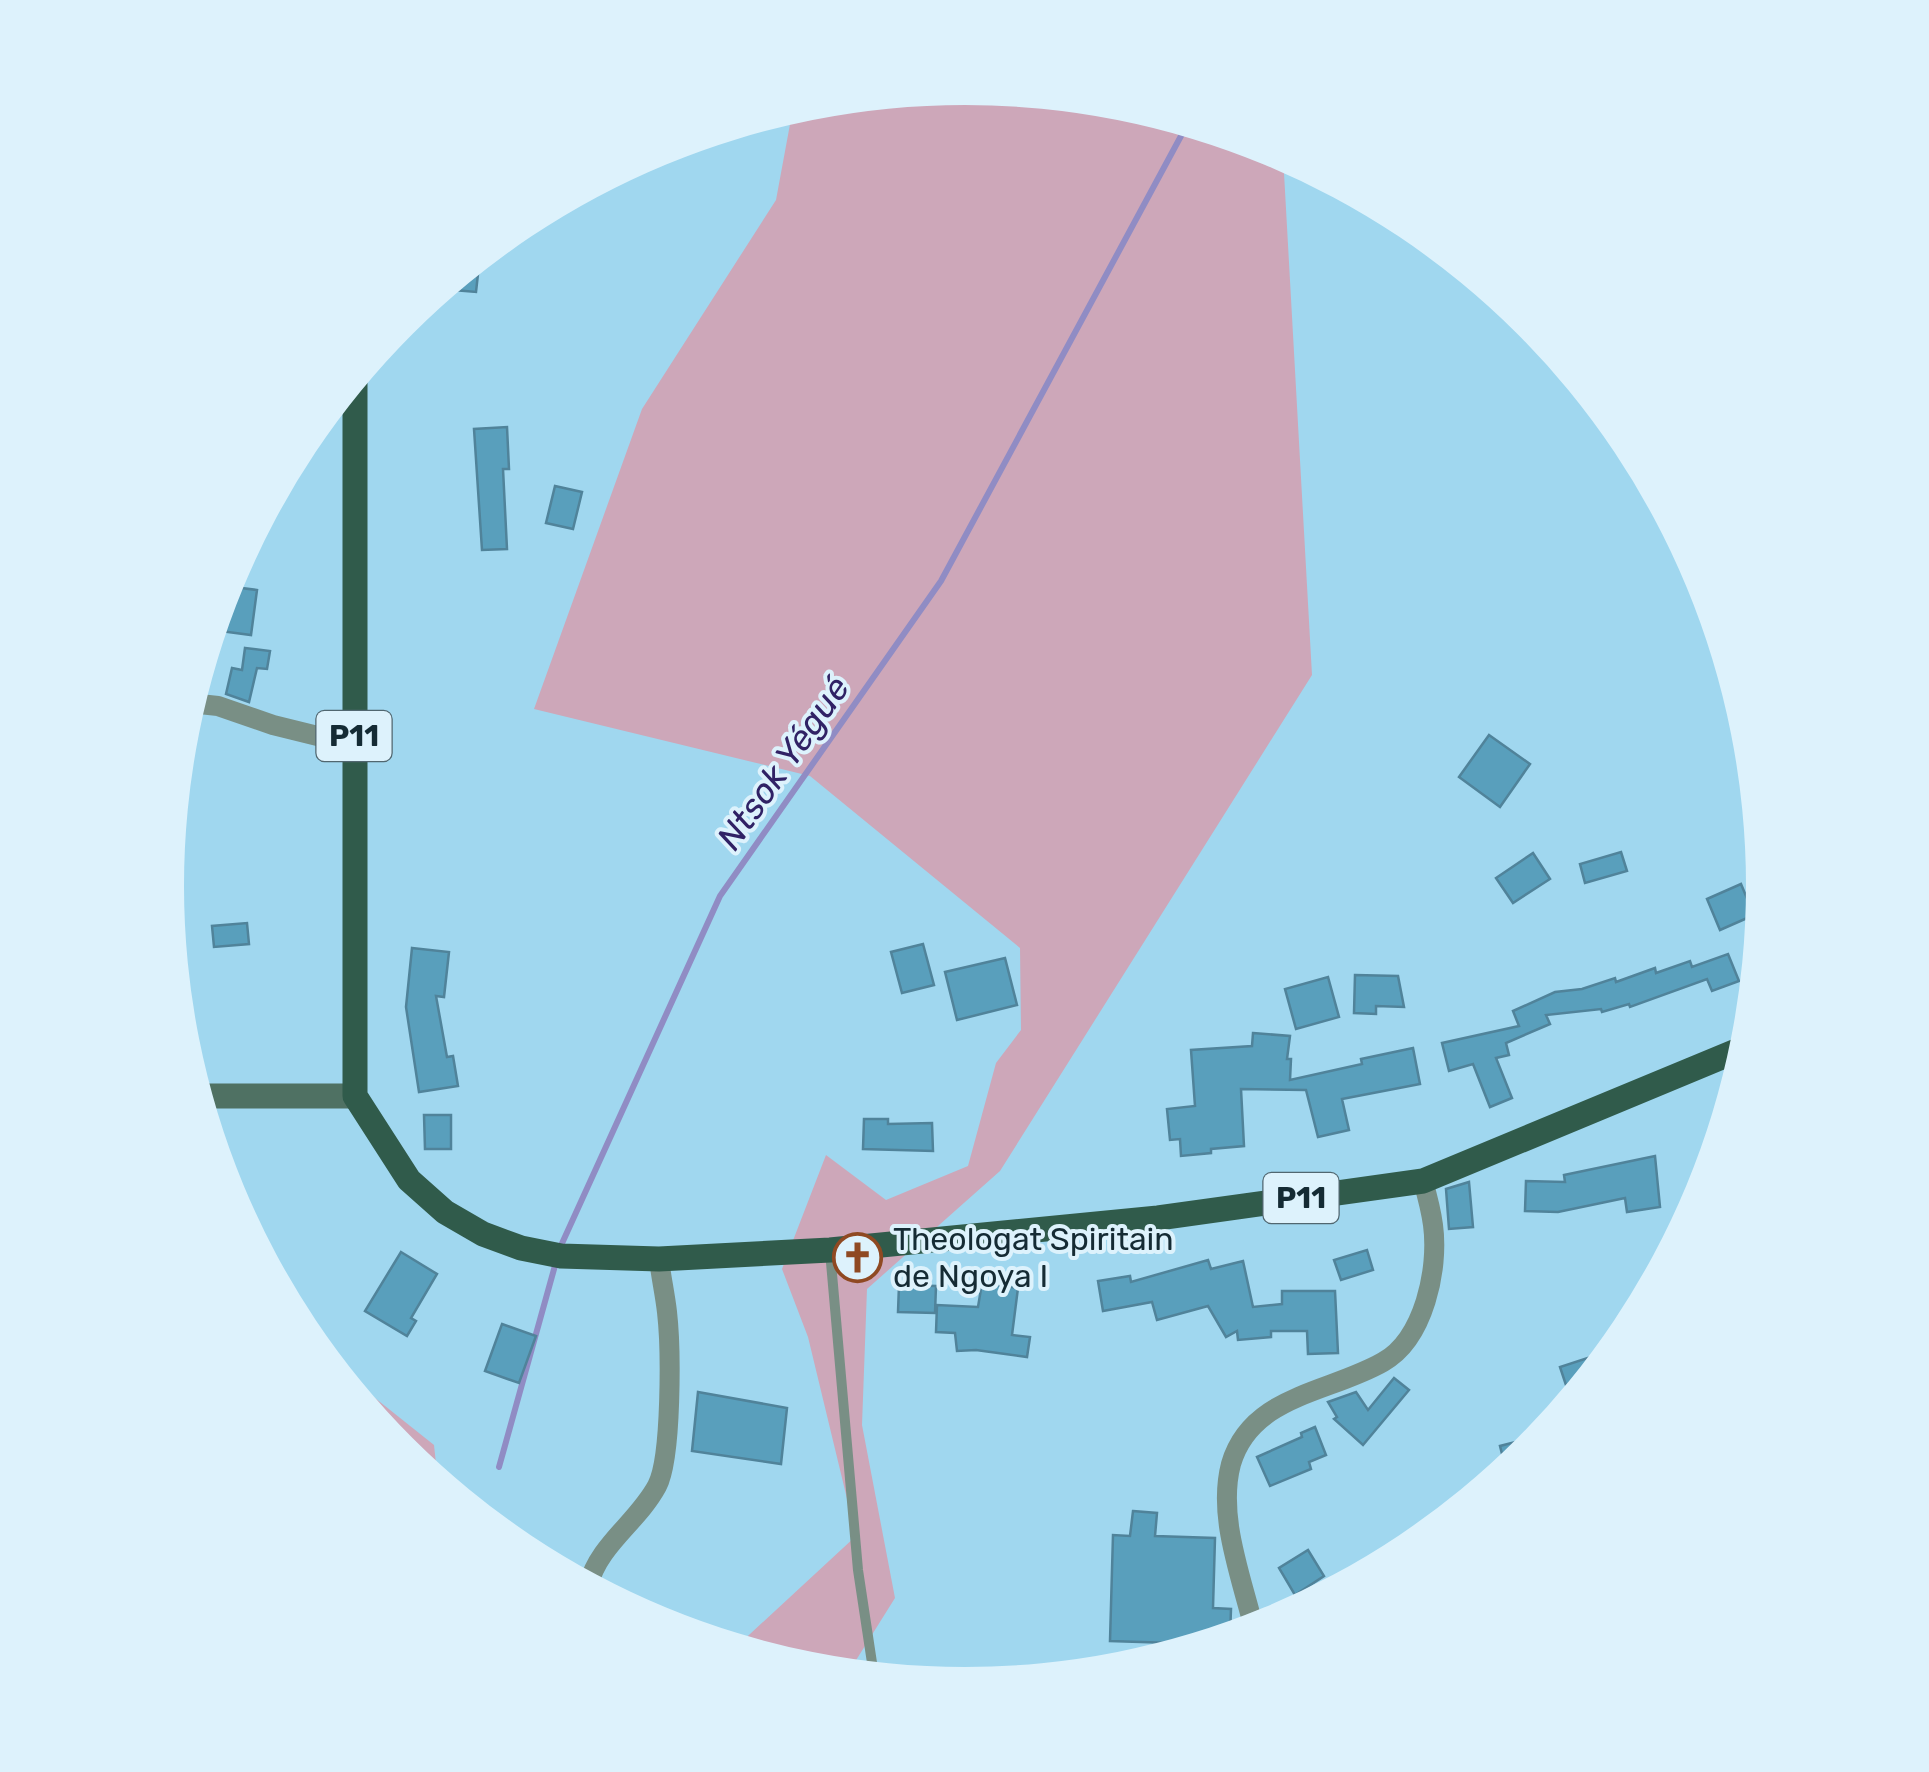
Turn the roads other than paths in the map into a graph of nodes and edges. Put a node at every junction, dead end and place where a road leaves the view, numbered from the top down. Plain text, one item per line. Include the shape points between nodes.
1 (356, 397) edge
2 (205, 705) edge
3 (354, 746) junction
4 (1726, 1055) edge
5 (212, 1096) edge
6 (355, 1096) junction
7 (1423, 1180) junction
8 (830, 1250) junction
9 (659, 1259) junction
10 (592, 1572) edge
11 (1251, 1613) edge
12 (872, 1661) edge

1 - 3 main road, P11
2 - 3 street
3 - 6 main road, P11
4 - 7 main road, P11
5 - 6 street
6 - 9 main road, P11 via 410,1180 445,1212 484,1234 561,1256
7 - 8 main road, P11 via 1158,1218
7 - 11 street via 1434,1252 1424,1306 1403,1344 1385,1361 1262,1415 1231,1465 1226,1501
8 - 9 main road, P11
8 - 12 lane
9 - 10 street via 667,1312 667,1453 647,1504

